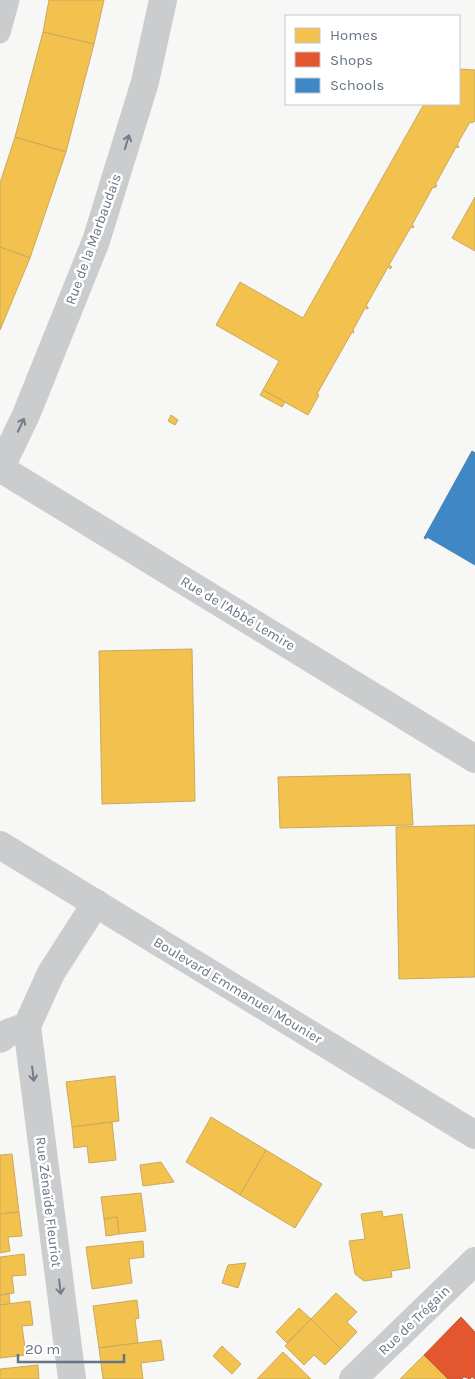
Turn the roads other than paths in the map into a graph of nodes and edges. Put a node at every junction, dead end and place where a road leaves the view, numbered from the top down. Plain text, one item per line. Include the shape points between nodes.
1 (9, 0) edge
2 (163, 0) edge
3 (0, 33) edge
4 (0, 469) edge
5 (475, 759) edge
6 (0, 845) edge
7 (96, 903) junction
8 (27, 1026) junction
9 (0, 1039) edge
10 (475, 1135) edge
11 (475, 1261) edge
12 (72, 1379) edge
13 (353, 1379) edge

1 - 3 street
4 -> 2 street, Rue de la Marbaudais via 26,415 99,232 146,82
4 - 5 street, Rue de l'Abbé Lemire
6 - 7 street, Boulevard Emmanuel Mounier
7 - 8 street via 51,973
7 - 10 street, Boulevard Emmanuel Mounier
8 - 9 street
8 -> 12 street, Rue Zénaïde Fleuriot
11 - 13 street, Rue de Trégain

